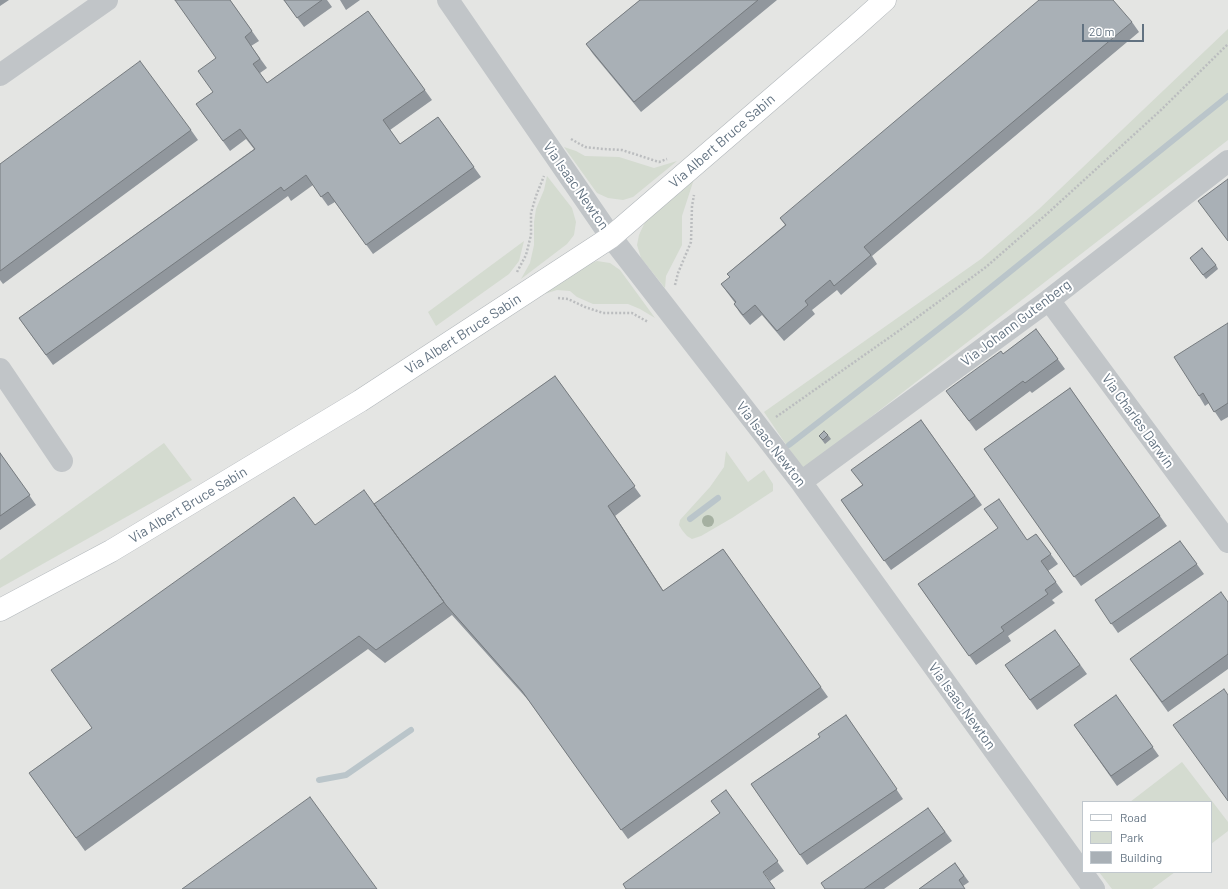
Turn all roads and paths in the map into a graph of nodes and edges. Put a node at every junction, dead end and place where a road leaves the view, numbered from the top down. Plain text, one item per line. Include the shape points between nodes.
1 (107, 0) edge
2 (448, 0) edge
3 (885, 0) edge
4 (1228, 44) edge
5 (0, 76) edge
6 (566, 136) dead end
7 (670, 158) dead end
8 (1228, 161) edge
9 (542, 171) dead end
10 (694, 193) dead end
11 (611, 237) junction
12 (516, 272) dead end
13 (674, 287) dead end
14 (556, 298) dead end
15 (1049, 300) junction
16 (653, 325) dead end
17 (0, 369) edge
18 (773, 418) dead end
19 (62, 460) dead end
20 (801, 482) junction
21 (1228, 542) edge
22 (0, 610) edge
23 (1082, 872) edge
24 (1082, 873) edge
25 (1094, 889) edge

1 - 5 street
2 - 11 street, Via Isaac Newton
3 - 11 street, Via Albert Bruce Sabin
4 - 18 path via 1161,110 986,267
6 - 7 path via 585,147 622,150 659,162
8 - 15 street, Via Johann Gutenberg
9 - 12 path via 544,175 531,213 531,235 526,254
10 - 13 path via 691,242
11 - 20 street, Via Isaac Newton
11 - 22 street, Via Albert Bruce Sabin via 360,401 112,551
14 - 16 path via 568,298 585,307 603,312 632,313
15 - 20 street, Via Johann Gutenberg
15 - 21 street, Via Charles Darwin
17 - 19 street
20 - 23 street, Via Isaac Newton
24 - 25 street, Via Isaac Newton

